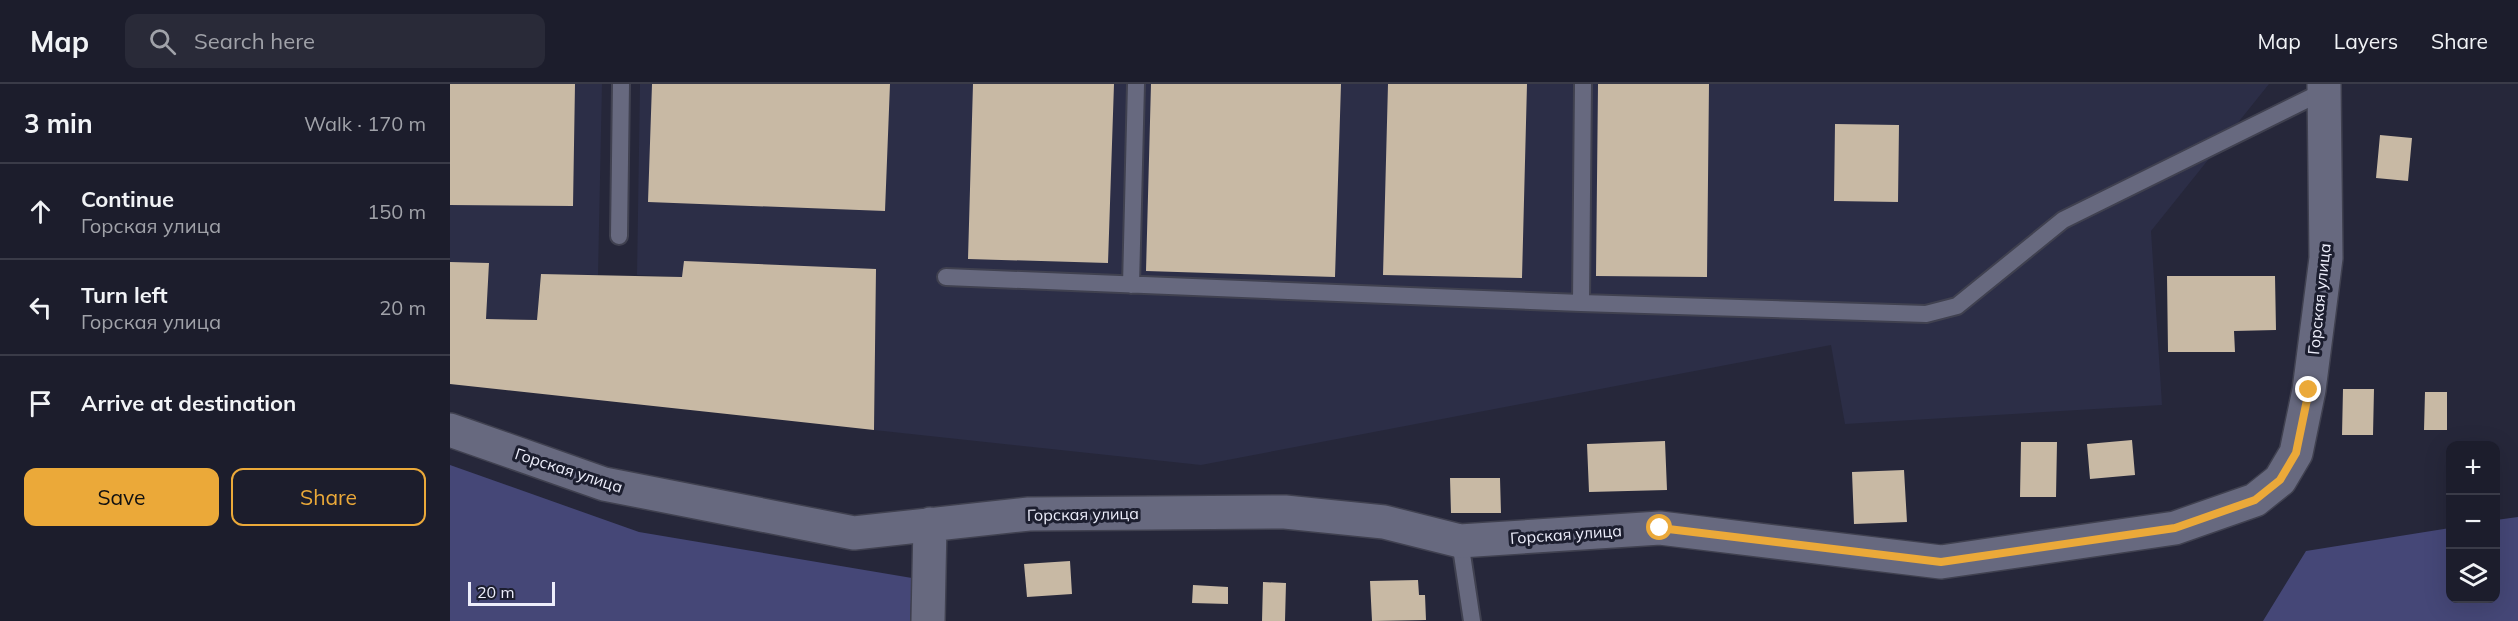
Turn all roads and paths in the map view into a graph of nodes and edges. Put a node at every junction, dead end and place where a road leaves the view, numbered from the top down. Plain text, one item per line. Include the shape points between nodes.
1 (621, 84) edge
2 (1136, 84) edge
3 (1582, 84) edge
4 (2324, 88) edge
5 (619, 236) dead end
6 (946, 277) dead end
7 (1131, 285) junction
8 (1581, 303) junction
9 (450, 430) edge
10 (930, 524) junction
11 (1460, 541) junction
12 (928, 621) edge
13 (1472, 621) edge

1 - 5 lane
2 - 7 lane
3 - 8 lane
4 - 8 lane via 2063,220 1957,306 1926,314
4 - 11 street, Горская улица via 2326,258 2309,390 2296,453 2280,480 2255,500 2175,528 1941,562 1660,528
6 - 7 lane
7 - 8 lane
9 - 10 street, Горская улица via 615,486 854,532
10 - 11 street, Горская улица via 1029,514 1285,512 1384,522
10 - 12 street
11 - 13 lane

